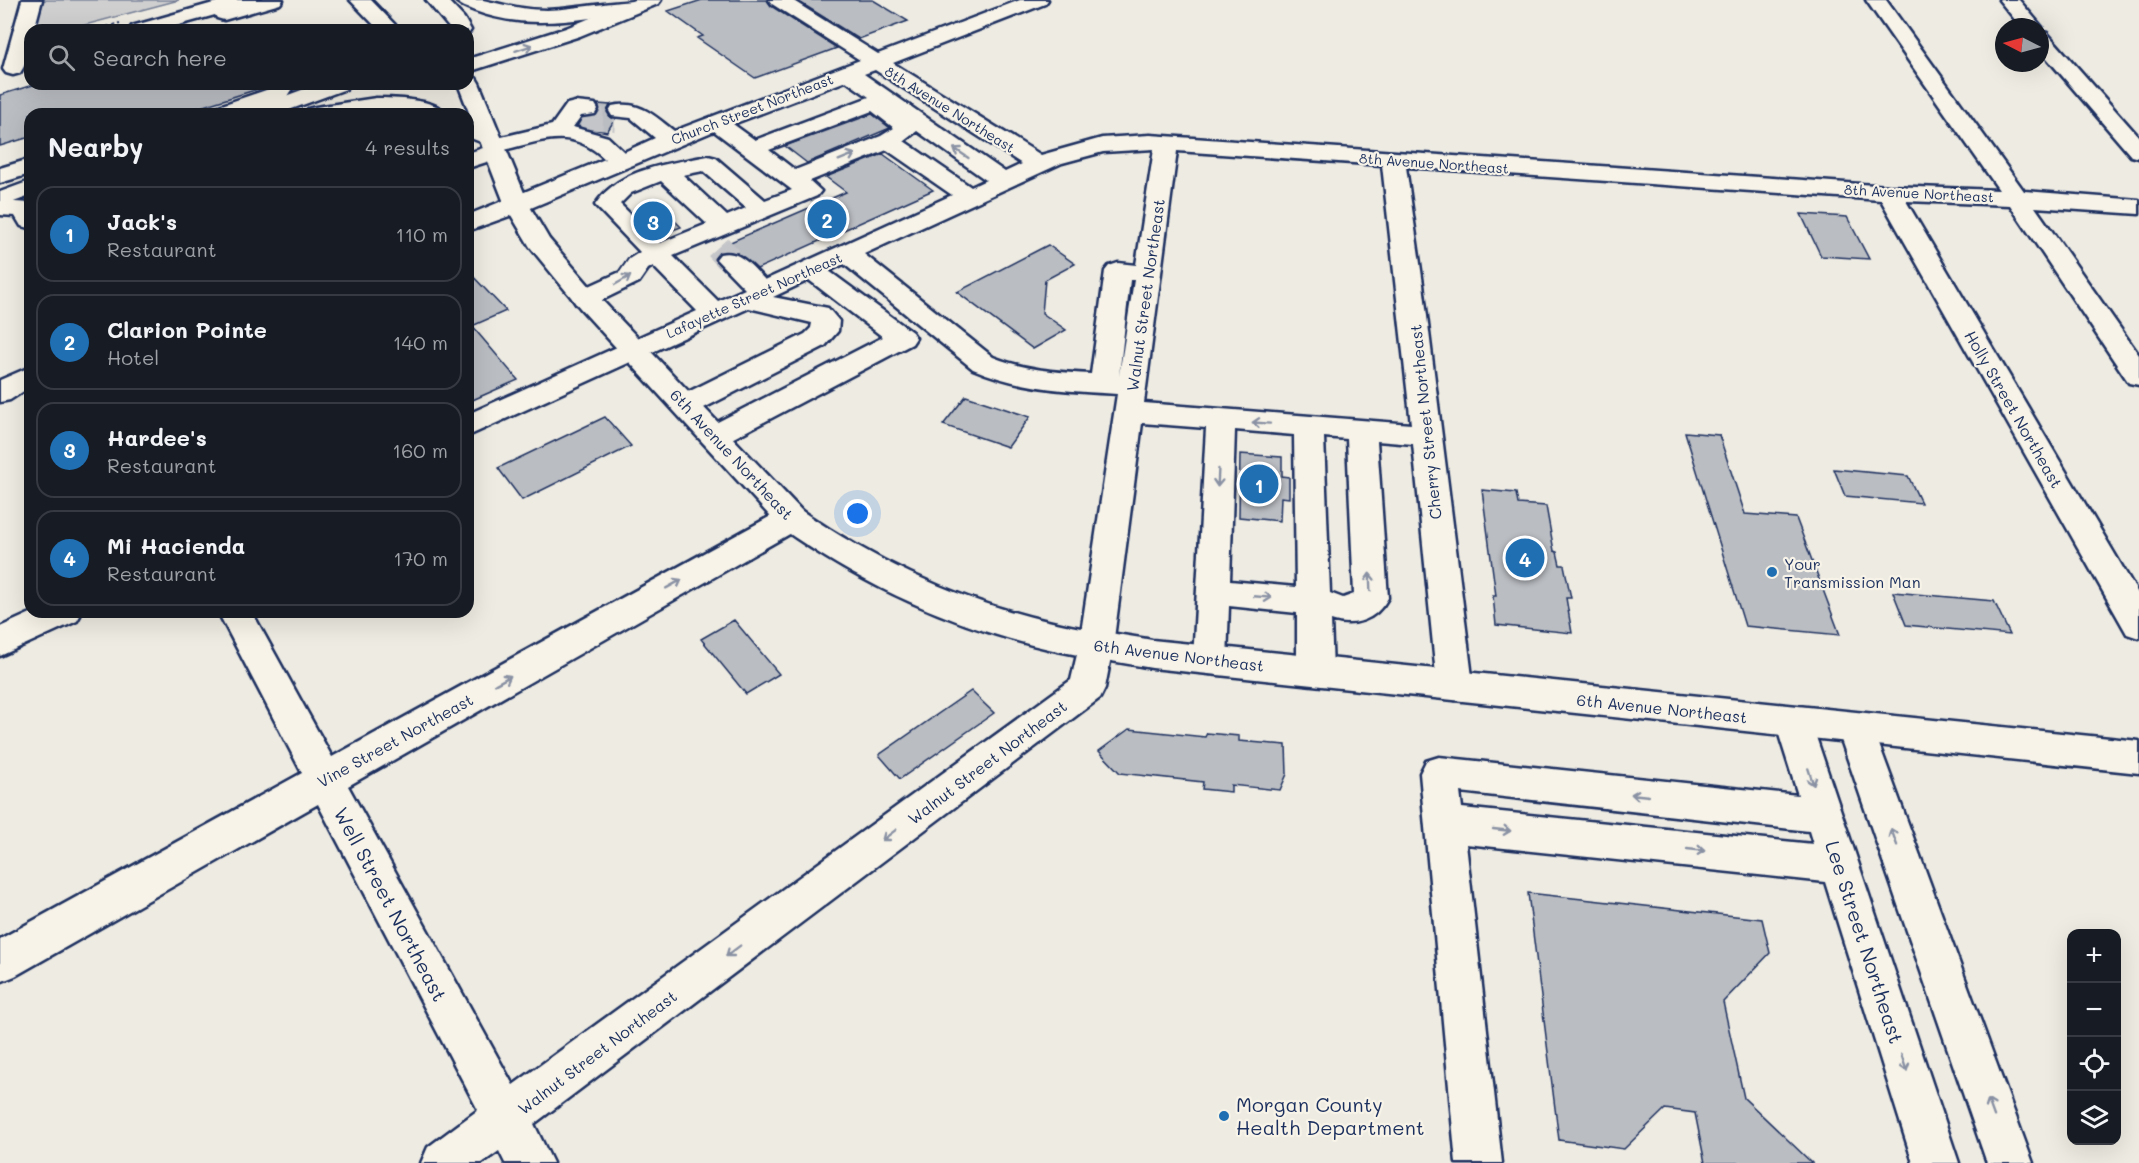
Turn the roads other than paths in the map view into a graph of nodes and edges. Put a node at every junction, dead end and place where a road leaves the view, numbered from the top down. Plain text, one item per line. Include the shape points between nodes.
1 (32, 0) edge
2 (245, 0) edge
3 (273, 0) edge
4 (360, 0) edge
5 (436, 0) edge
6 (465, 0) edge
7 (779, 0) edge
8 (1038, 0) edge
9 (1876, 0) edge
10 (2008, 0) edge
11 (644, 3) edge
12 (2024, 18) edge
13 (26, 24) edge
14 (160, 24) edge
15 (189, 24) edge
16 (383, 24) edge
17 (458, 24) edge
18 (24, 33) edge
19 (2049, 47) edge
20 (876, 62) junction
21 (474, 64) edge
22 (848, 72) junction
23 (14, 75) edge
24 (280, 90) edge
25 (324, 90) edge
26 (388, 90) edge
27 (471, 90) edge
28 (878, 100) junction
29 (236, 108) edge
30 (276, 108) edge
31 (329, 108) edge
32 (343, 108) edge
33 (423, 108) edge
34 (717, 123) junction
35 (474, 133) edge
36 (932, 134) junction
37 (671, 140) junction
38 (600, 142) junction
39 (894, 144) junction
40 (1166, 144) junction
41 (493, 146) junction
42 (752, 149) junction
43 (2139, 151) edge
44 (24, 154) edge
45 (474, 157) edge
46 (619, 160) junction
47 (1393, 160) junction
48 (0, 161) edge
49 (1040, 165) junction
50 (24, 168) edge
51 (667, 173) junction
52 (0, 176) edge
53 (997, 177) junction
54 (793, 179) junction
55 (963, 192) junction
56 (1889, 193) junction
57 (2017, 198) junction
58 (0, 200) edge
59 (517, 205) junction
60 (23, 207) edge
61 (2139, 207) edge
62 (762, 210) junction
63 (0, 215) edge
64 (474, 222) edge
65 (719, 241) junction
66 (847, 253) junction
67 (656, 254) junction
68 (811, 269) junction
69 (1148, 273) junction
70 (753, 290) junction
71 (585, 298) junction
72 (710, 308) junction
73 (634, 349) junction
74 (2139, 376) edge
75 (24, 378) edge
76 (1104, 383) junction
77 (0, 393) edge
78 (24, 397) edge
79 (1130, 399) junction
80 (0, 403) edge
81 (686, 405) junction
82 (1221, 420) junction
83 (474, 423) edge
84 (1309, 426) junction
85 (1361, 430) junction
86 (1426, 435) junction
87 (714, 436) junction
88 (790, 519) junction
89 (1213, 592) junction
90 (1313, 601) junction
91 (52, 618) edge
92 (238, 618) edge
93 (2139, 625) edge
94 (0, 642) edge
95 (1096, 646) junction
96 (1210, 660) junction
97 (1315, 670) junction
98 (1455, 685) junction
99 (1793, 722) junction
100 (1855, 728) junction
101 (2139, 757) edge
102 (324, 780) junction
103 (1753, 807) junction
104 (1823, 815) junction
105 (1444, 824) junction
106 (1770, 858) junction
107 (1840, 865) junction
108 (0, 962) edge
109 (507, 1119) junction
110 (444, 1163) edge
111 (530, 1163) edge
112 (1479, 1163) edge
113 (1936, 1163) edge
114 (2010, 1163) edge

1 - 13 main road
2 - 14 main road
3 - 15 main road
4 - 16 main road
5 - 17 main road
6 - 11 main road via 481,8 526,17
7 - 20 main road, 8th Avenue Northeast
8 - 20 main road, Church Street Northeast
9 - 57 main road
10 - 12 main road
21 -> 11 main road via 573,32
18 - 23 main road
19 - 43 main road
20 - 22 main road, Church Street Northeast
20 - 49 main road, 8th Avenue Northeast
22 - 28 main road
22 - 34 main road, Church Street Northeast
24 - 29 main road
25 - 30 main road
26 - 31 main road
27 - 41 main road, 6th Avenue Northeast
28 - 36 main road
28 - 39 main road via 907,130
28 - 42 main road
32 - 33 main road via 396,103
34 - 37 main road, Church Street Northeast
34 - 42 main road
35 - 41 main road
36 - 39 main road
53 -> 36 main road
37 - 38 main road via 625,116
37 - 46 main road, Church Street Northeast
38 - 41 main road via 574,119
38 - 46 main road
54 -> 39 main road
39 - 55 main road
40 - 47 main road, 8th Avenue Northeast
40 - 49 main road, 8th Avenue Northeast via 1102,145 1070,152
40 - 69 main road, Walnut Street Northeast
41 - 45 main road
41 - 59 main road, 6th Avenue Northeast
42 - 54 main road
44 - 48 main road
46 - 59 main road, Church Street Northeast
47 - 56 main road, 8th Avenue Northeast
47 - 86 main road, Cherry Street Northeast
49 - 53 main road, Lafayette Street Northeast
50 - 52 main road
51 - 62 main road via 708,163
51 - 65 main road
51 - 67 main road via 635,182 613,194 607,205
53 - 55 main road, Lafayette Street Northeast
54 - 62 main road via 809,191
55 - 66 main road, Lafayette Street Northeast
55 - 70 main road
56 - 57 main road, 8th Avenue Northeast
56 - 93 main road, Holly Street Northeast
57 - 61 main road, 8th Avenue Northeast
57 - 74 main road
58 - 60 main road
59 - 64 main road, Church Street Northeast
59 - 71 main road, 6th Avenue Northeast via 538,242
60 - 63 main road
62 - 65 main road
65 - 67 main road
65 - 70 main road
66 - 68 main road, Lafayette Street Northeast
66 - 76 main road via 983,363 1003,373
71 -> 67 main road via 630,278 638,264
67 - 72 main road
68 - 70 main road, Lafayette Street Northeast
68 - 87 main road via 902,338
69 - 76 main road via 1118,271
69 - 79 main road, Walnut Street Northeast
70 - 72 main road, Lafayette Street Northeast
70 - 81 main road via 819,314 826,321 824,331 815,340
71 - 73 main road, 6th Avenue Northeast
72 - 73 main road, Lafayette Street Northeast
73 - 81 main road, 6th Avenue Northeast
73 - 83 main road, Lafayette Street Northeast
75 - 77 main road
76 - 79 main road
78 - 80 main road
79 - 82 main road
79 - 95 main road, Walnut Street Northeast
81 - 87 main road, 6th Avenue Northeast
84 -> 82 main road
82 -> 89 main road
84 - 85 main road
84 - 90 main road
85 - 86 main road
90 -> 85 main road via 1343,611 1361,608 1371,598
86 - 98 main road, Cherry Street Northeast
87 - 88 main road, 6th Avenue Northeast
88 - 95 main road, 6th Avenue Northeast via 855,561 932,598 1011,625
102 -> 88 main road, Vine Street Northeast
89 -> 90 main road
89 - 96 main road
90 - 97 main road
91 - 94 main road
92 - 102 main road, Well Street Northeast
95 - 96 main road, 6th Avenue Northeast
95 -> 109 main road, Walnut Street Northeast via 1088,688
96 - 97 main road, 6th Avenue Northeast
97 - 98 main road, 6th Avenue Northeast
98 - 99 main road, 6th Avenue Northeast
99 - 100 main road, 6th Avenue Northeast
99 -> 104 main road, Lee Street Northeast
100 - 101 main road, 6th Avenue Northeast
114 -> 100 main road
102 - 108 main road, Vine Street Northeast
102 - 109 main road, Well Street Northeast
103 - 104 main road
103 -> 105 main road via 1439,772
103 - 106 main road
104 - 107 main road, Lee Street Northeast
105 -> 106 main road
105 - 112 main road
106 - 107 main road
107 -> 113 main road, Lee Street Northeast
109 - 110 main road, Walnut Street Northeast
109 - 111 main road, Well Street Northeast

